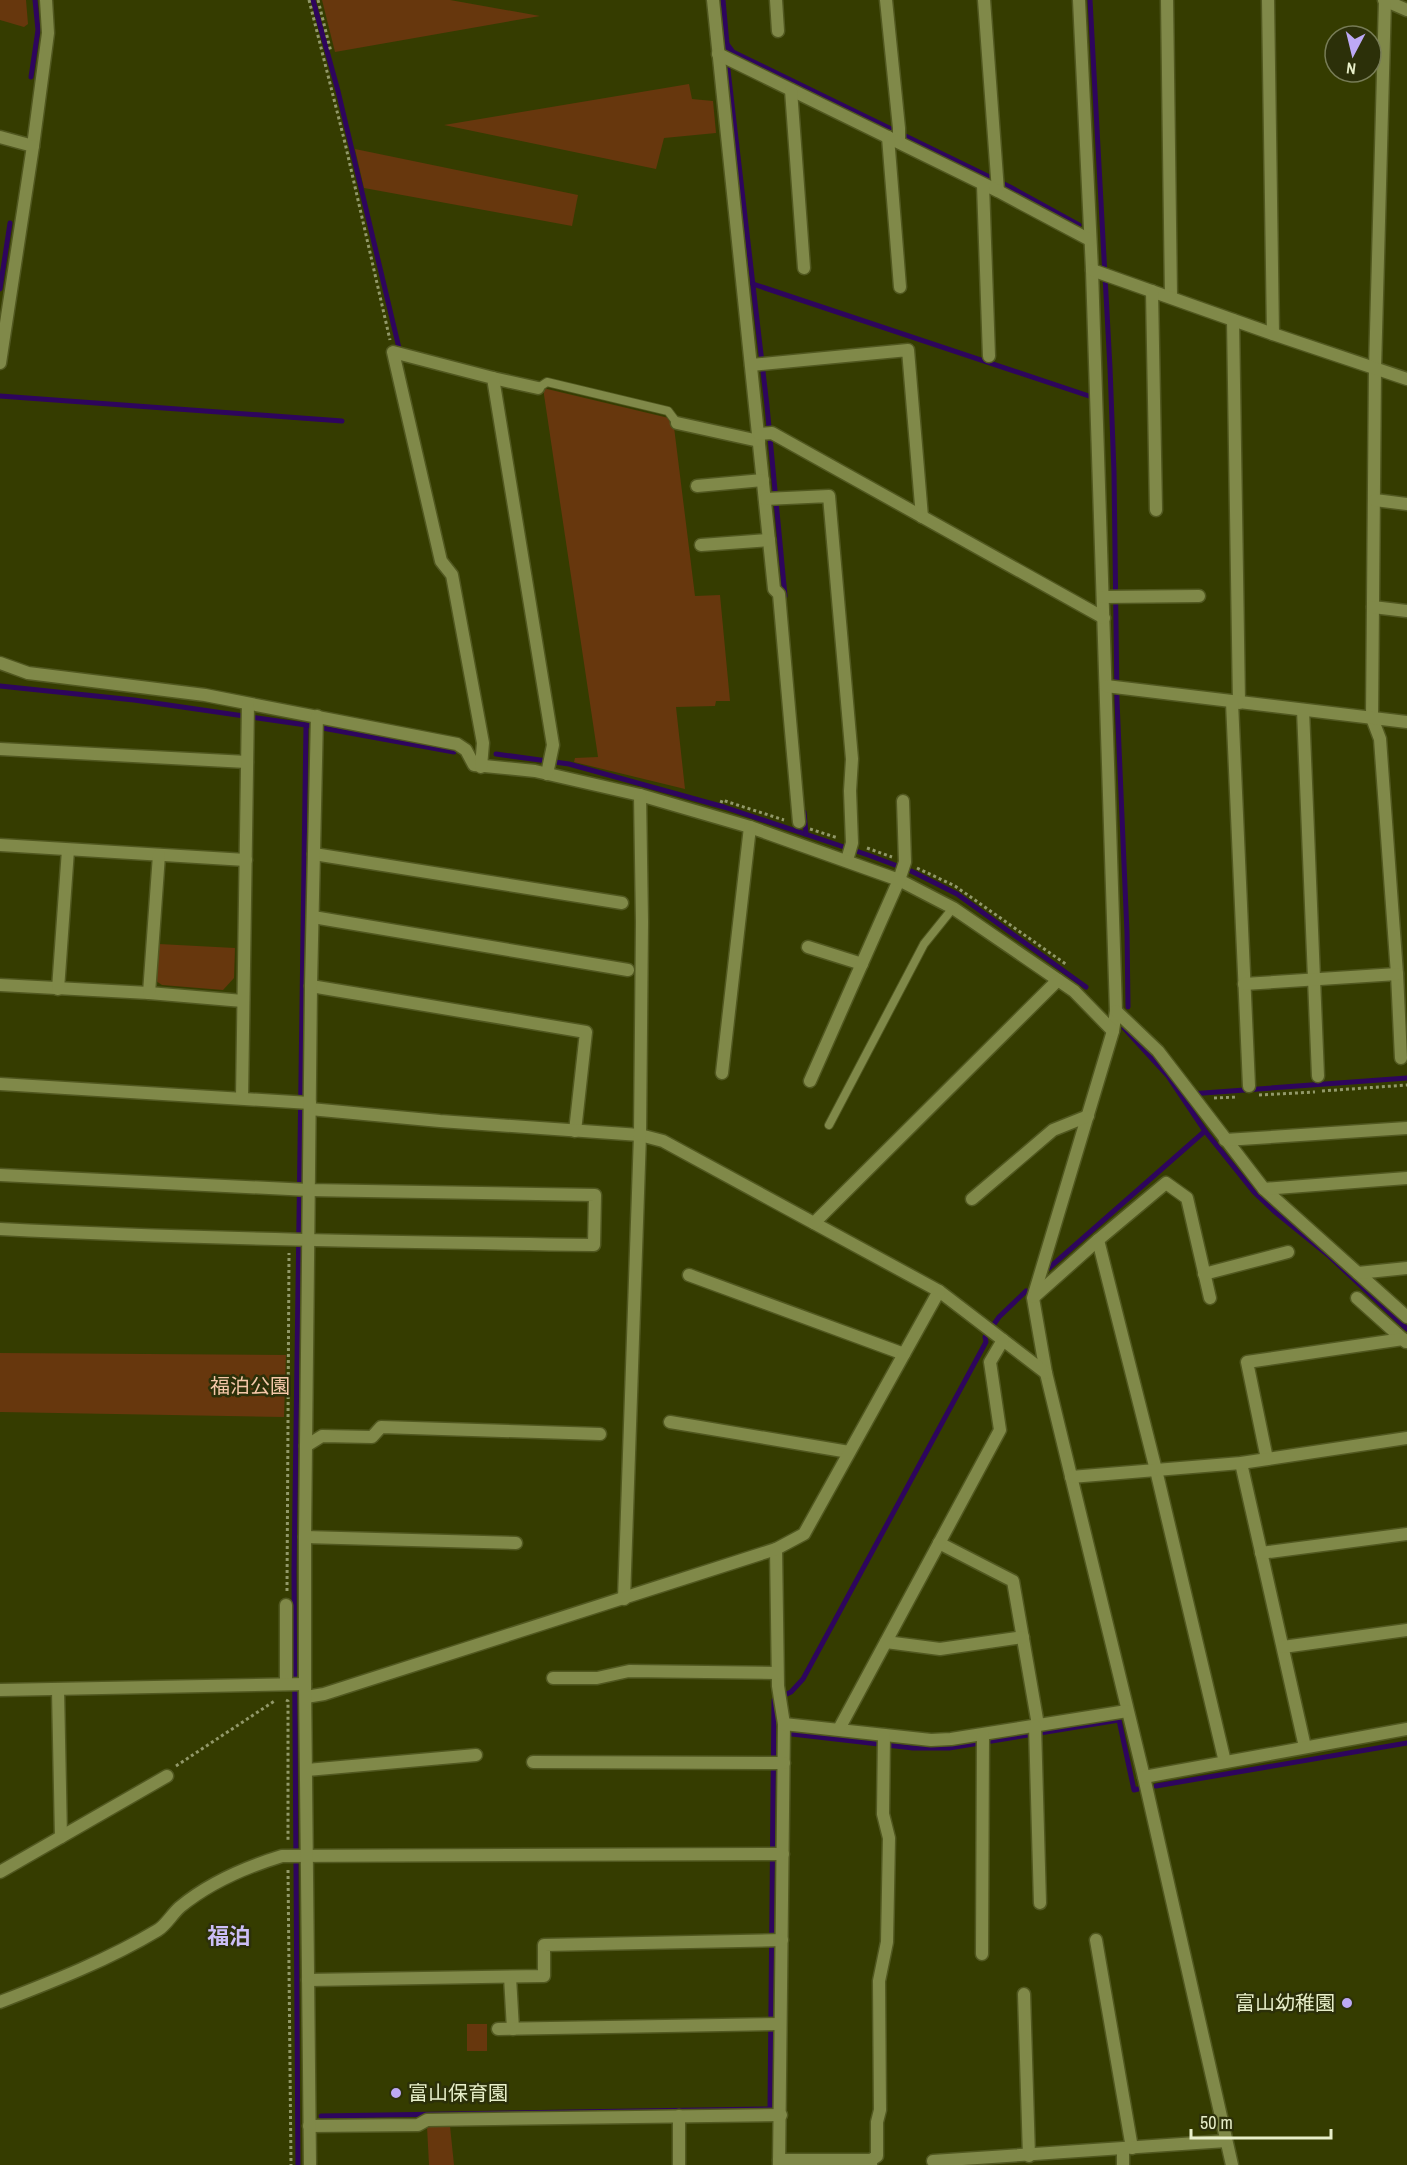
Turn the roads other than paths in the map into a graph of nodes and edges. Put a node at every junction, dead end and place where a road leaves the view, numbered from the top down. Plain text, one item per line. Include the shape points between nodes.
1 (46, 0) edge
2 (713, 0) edge
3 (776, 0) edge
4 (886, 0) edge
5 (984, 0) edge
6 (1079, 0) edge
7 (1167, 0) edge
8 (1268, 0) edge
9 (1385, 0) edge
10 (1407, 10) edge
11 (778, 31) dead end
12 (724, 57) junction
13 (791, 90) junction
14 (896, 136) junction
15 (0, 137) edge
16 (33, 146) junction
17 (982, 185) junction
18 (998, 186) junction
19 (1090, 240) junction
20 (804, 268) dead end
21 (1100, 273) junction
22 (900, 287) dead end
23 (1152, 291) junction
24 (1171, 297) junction
25 (1233, 320) junction
26 (1273, 334) junction
27 (989, 356) dead end
28 (0, 363) edge
29 (755, 365) junction
30 (1376, 369) junction
31 (493, 378) junction
32 (1407, 379) edge
33 (538, 388) joint
34 (677, 423) joint
35 (764, 435) junction
36 (763, 480) junction
37 (697, 486) dead end
38 (773, 499) junction
39 (1375, 500) junction
40 (1407, 504) edge
41 (1156, 510) dead end
42 (922, 517) junction
43 (770, 540) junction
44 (701, 545) dead end
45 (1199, 596) dead end
46 (1112, 597) junction
47 (1373, 607) junction
48 (1407, 611) edge
49 (1104, 618) junction
50 (0, 663) edge
51 (1113, 687) junction
52 (1235, 703) junction
53 (1302, 710) junction
54 (248, 711) junction
55 (1372, 718) junction
56 (1407, 722) edge
57 (317, 724) junction
58 (0, 749) edge
59 (247, 762) junction
60 (481, 767) junction
61 (547, 771) junction
62 (640, 795) junction
63 (903, 801) dead end
64 (794, 822) road end
65 (750, 827) junction
66 (0, 845) edge
67 (68, 850) junction
68 (849, 853) junction
69 (314, 854) junction
70 (159, 855) junction
71 (246, 861) junction
72 (901, 872) junction
73 (622, 903) dead end
74 (953, 908) junction
75 (313, 916) junction
76 (808, 947) dead end
77 (862, 964) junction
78 (628, 970) dead end
79 (1397, 974) junction
80 (1314, 979) junction
81 (1058, 980) junction
82 (1244, 984) junction
83 (0, 985) edge
84 (311, 986) junction
85 (58, 988) junction
86 (149, 993) junction
87 (243, 1001) junction
88 (1116, 1011) junction
89 (1113, 1031) junction
90 (1401, 1059) dead end
91 (723, 1073) dead end
92 (1318, 1076) dead end
93 (810, 1081) dead end
94 (0, 1084) edge
95 (1248, 1093) road end
96 (242, 1098) junction
97 (306, 1104) junction
98 (1088, 1116) junction
99 (829, 1125) dead end
100 (1407, 1128) edge
101 (575, 1131) junction
102 (640, 1135) junction
103 (1225, 1140) junction
104 (0, 1175) edge
105 (1407, 1178) edge
106 (302, 1189) junction
107 (1264, 1189) junction
108 (972, 1199) dead end
109 (814, 1223) junction
110 (0, 1229) edge
111 (1098, 1240) junction
112 (298, 1241) junction
113 (1288, 1252) dead end
114 (1407, 1268) edge
115 (1358, 1273) junction
116 (1204, 1274) junction
117 (690, 1275) dead end
118 (939, 1291) junction
119 (1033, 1298) junction
120 (1210, 1298) dead end
121 (1357, 1299) dead end
122 (1407, 1317) edge
123 (995, 1334) junction
124 (1405, 1341) edge
125 (904, 1354) junction
126 (1046, 1373) junction
127 (670, 1422) dead end
128 (600, 1434) dead end
129 (1407, 1438) edge
130 (306, 1446) junction
131 (849, 1452) junction
132 (1267, 1459) junction
133 (1241, 1463) junction
134 (1156, 1470) junction
135 (1071, 1477) junction
136 (1407, 1534) edge
137 (305, 1537) junction
138 (516, 1543) dead end
139 (939, 1543) junction
140 (776, 1549) junction
141 (1261, 1553) junction
142 (624, 1599) junction
143 (286, 1605) road end
144 (1407, 1630) edge
145 (1023, 1637) junction
146 (886, 1642) junction
147 (1283, 1647) junction
148 (777, 1673) junction
149 (552, 1678) dead end
150 (297, 1687) junction
151 (0, 1690) edge
152 (58, 1690) junction
153 (1127, 1711) junction
154 (784, 1724) junction
155 (839, 1729) junction
156 (1407, 1729) edge
157 (1036, 1730) junction
158 (884, 1741) junction
159 (983, 1741) junction
160 (1305, 1747) junction
161 (476, 1755) dead end
162 (534, 1762) dead end
163 (1226, 1762) junction
164 (778, 1763) junction
165 (307, 1770) junction
166 (166, 1776) road end
167 (1144, 1777) junction
168 (61, 1837) junction
169 (777, 1854) junction
170 (297, 1855) junction
171 (0, 1872) edge
172 (1040, 1903) dead end
173 (775, 1940) junction
174 (1096, 1940) dead end
175 (982, 1954) dead end
176 (510, 1977) junction
177 (308, 1980) junction
178 (1024, 1994) dead end
179 (0, 2002) edge
180 (775, 2024) junction
181 (498, 2029) dead end
182 (513, 2029) junction
183 (781, 2115) junction
184 (679, 2116) junction
185 (309, 2126) junction
186 (1226, 2141) junction
187 (1127, 2149) junction
188 (1032, 2159) edge
189 (933, 2161) dead end
190 (993, 2161) edge
191 (779, 2163) edge
192 (871, 2163) edge
193 (310, 2165) edge
194 (679, 2165) edge
195 (1124, 2165) edge
196 (1232, 2165) edge

1 - 16 street via 48,33
2 - 12 street
3 - 11 street
4 - 14 street
5 - 18 street
6 - 19 street
7 - 24 street
8 - 26 street
9 - 10 street
9 - 30 street
12 - 13 street
12 - 29 street
13 - 14 street
13 - 20 street
14 - 17 street
14 - 22 street
15 - 16 street
16 - 28 street
17 - 18 street
17 - 27 street
18 - 19 street
19 - 21 street
21 - 23 street
21 - 46 street
23 - 24 street
23 - 41 street
24 - 25 street
25 - 26 street
25 - 52 street
26 - 30 street
29 - 35 street
29 - 42 street via 908,350
30 - 32 street
30 - 39 street
31 - 33 street
31 - 60 street via 393,352 441,561 452,575 483,743
31 - 61 street via 553,745
33 - 34 lane via 547,382 668,411
34 - 35 street
35 - 36 street
35 - 42 street
36 - 37 street
36 - 38 street
38 - 43 street
38 - 68 street via 830,496 852,759
39 - 40 street
39 - 47 street
42 - 49 street
43 - 44 street
43 - 64 street via 774,589 779,594
45 - 46 street
46 - 49 street
47 - 48 street
47 - 55 street
49 - 51 street
50 - 54 street via 28,673 205,695
51 - 52 street
51 - 88 street
52 - 53 street
52 - 82 street
53 - 55 street
53 - 80 street
54 - 57 street
54 - 59 street
55 - 56 street
55 - 79 street via 1380,739
57 - 60 street via 457,744 466,750 474,765
57 - 69 street
58 - 59 street
59 - 71 street
60 - 61 street
61 - 62 street
62 - 65 street
62 - 102 street
63 - 72 street
65 - 68 street
65 - 91 street
66 - 67 street
67 - 70 street
67 - 85 street
68 - 72 street
69 - 73 street
69 - 75 street
70 - 71 street
70 - 86 street
71 - 87 street
72 - 74 street
72 - 77 street
74 - 81 street
74 - 99 lane via 924,944
75 - 78 street
75 - 84 street
76 - 77 street
77 - 93 street
79 - 80 street
79 - 90 street
80 - 82 street
80 - 92 street
81 - 89 street
81 - 109 street
82 - 95 street
83 - 85 street
84 - 97 street
84 - 101 street via 586,1032
85 - 86 street
86 - 87 street
87 - 96 street
88 - 89 street
88 - 103 street via 1158,1051
89 - 98 street
94 - 96 street
96 - 97 street
97 - 101 street
97 - 106 street
98 - 108 street via 1053,1130
98 - 119 street
100 - 103 street
101 - 102 street
102 - 109 street via 663,1141
102 - 142 street
103 - 107 street
104 - 106 street
105 - 107 street
106 - 112 street
106 - 112 street via 595,1195 594,1245
107 - 115 street
109 - 118 street
110 - 112 street
111 - 116 street via 1166,1183 1187,1198
111 - 119 street
111 - 134 street
112 - 130 street
113 - 116 street
114 - 115 street
115 - 122 street
116 - 120 street
117 - 125 street
118 - 123 street
118 - 125 street
119 - 126 street
121 - 124 street
123 - 126 street
123 - 139 street via 990,1362 1000,1430
124 - 132 street via 1247,1362
125 - 131 street
126 - 135 street
127 - 131 street
128 - 130 street via 381,1427 372,1437 322,1436
129 - 132 street
130 - 137 street
131 - 140 street via 804,1534
132 - 133 street
133 - 134 street
133 - 141 street
134 - 135 street
134 - 163 street
135 - 153 street
136 - 141 street
137 - 138 street
137 - 150 street
139 - 145 street via 1013,1581
139 - 146 street
140 - 142 street
140 - 148 street
141 - 147 street
142 - 150 street via 324,1694
143 - 150 street
144 - 147 street
145 - 146 street via 940,1649
145 - 157 street
146 - 155 street
147 - 160 street
148 - 149 street via 629,1671 597,1678
148 - 154 street
150 - 152 street
150 - 165 street
151 - 152 street
152 - 168 street
153 - 157 street
153 - 167 street
154 - 155 street
154 - 164 street
155 - 158 street
156 - 160 street
157 - 159 street
157 - 172 street
158 - 159 street
158 - 192 street via 883,1814 889,1838 887,1942 879,1981 881,2073 877,2156
159 - 175 street
160 - 163 street
161 - 165 street
162 - 164 street
163 - 167 street
164 - 169 street
165 - 170 street
166 - 168 street
167 - 186 street
168 - 171 street
169 - 170 street
169 - 173 street
170 - 177 street
170 - 179 street via 262,1862 220,1882 180,1907 160,1928 90,1966
173 - 176 street via 544,1945 544,1976
173 - 180 street
174 - 187 street
176 - 177 street
176 - 182 street
177 - 185 street
178 - 188 street
180 - 182 street
180 - 183 street
181 - 182 street
183 - 184 street
183 - 191 street
184 - 185 street
184 - 194 street
185 - 193 street
186 - 187 street
186 - 196 street
187 - 188 street
187 - 195 street
188 - 190 street
189 - 190 street
191 - 192 street

